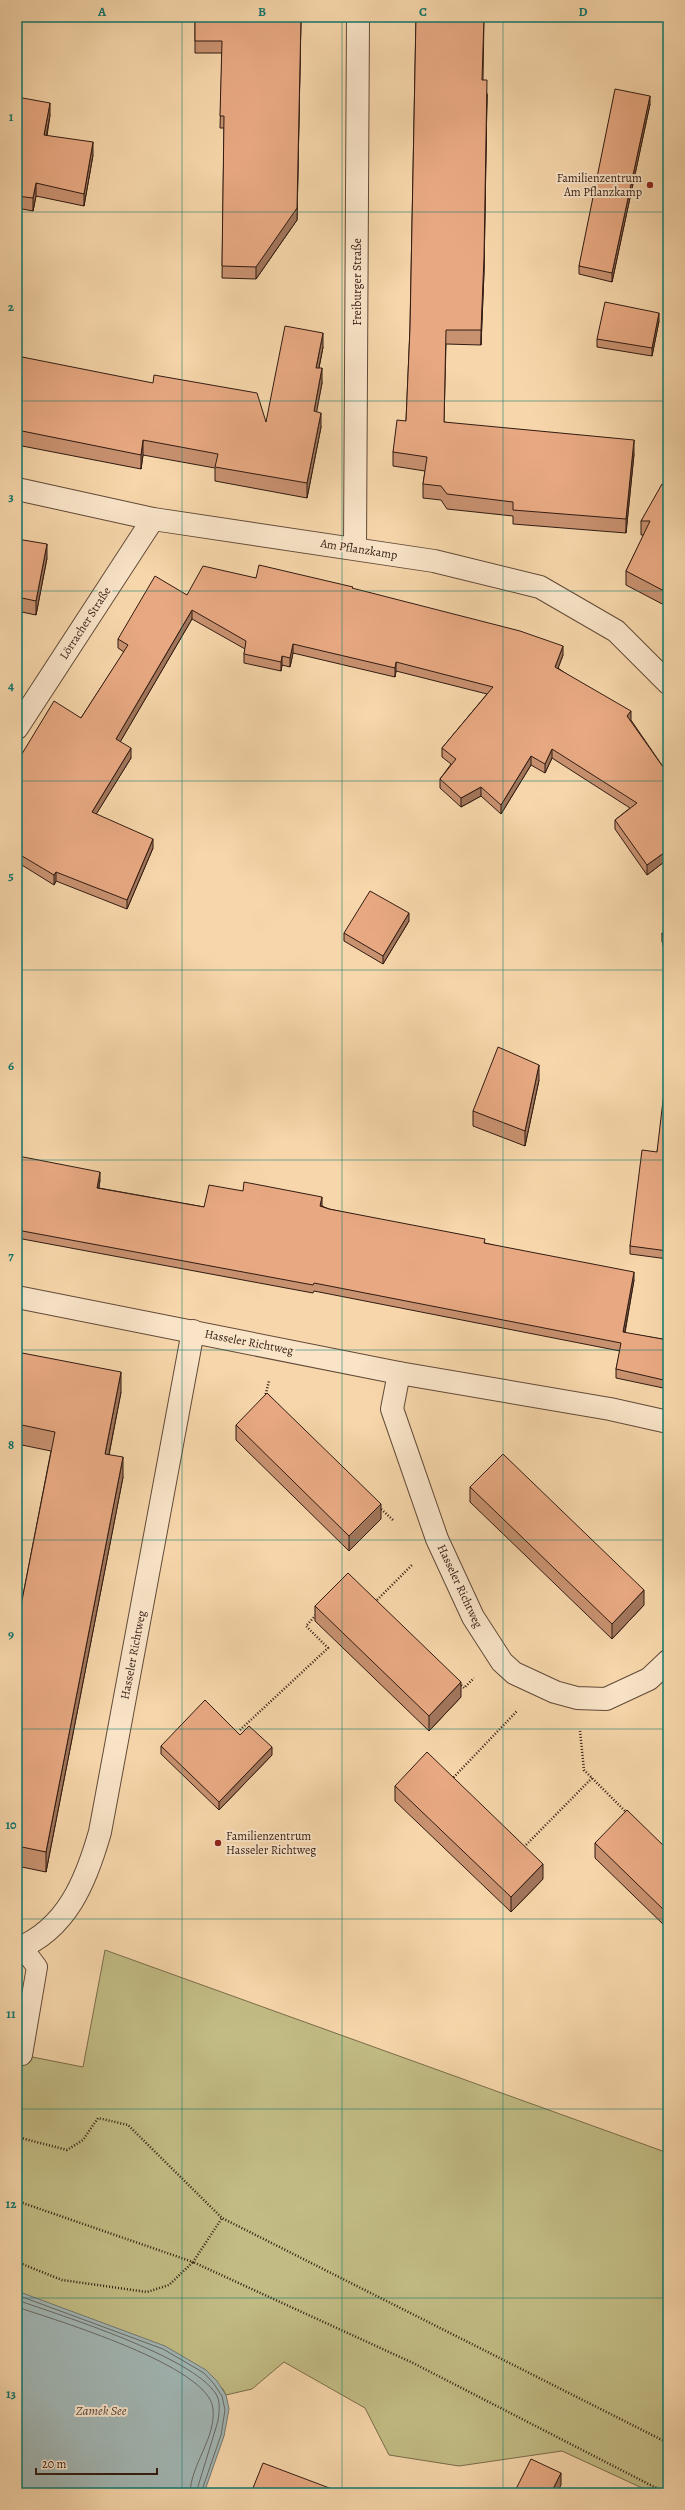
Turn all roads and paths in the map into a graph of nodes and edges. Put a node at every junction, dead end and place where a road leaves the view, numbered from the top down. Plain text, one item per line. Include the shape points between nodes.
1 (358, 17) edge
2 (17, 489) edge
3 (153, 519) junction
4 (355, 548) junction
5 (668, 684) edge
6 (17, 728) edge
7 (17, 1297) edge
8 (193, 1331) junction
9 (279, 1348) junction
10 (399, 1373) junction
11 (270, 1402) edge
12 (668, 1422) edge
13 (377, 1505) edge
14 (394, 1521) dead end
15 (438, 1539) junction
16 (370, 1598) edge
17 (374, 1602) junction
18 (380, 1608) edge
19 (321, 1610) edge
20 (496, 1655) junction
21 (668, 1661) edge
22 (458, 1683) edge
23 (539, 1685) junction
24 (577, 1698) junction
25 (240, 1730) dead end
26 (592, 1778) junction
27 (458, 1784) edge
28 (630, 1816) edge
29 (520, 1843) edge
30 (20, 1948) edge
31 (22, 2054) dead end
32 (17, 2137) edge
33 (17, 2202) edge
34 (222, 2218) junction
35 (17, 2262) edge
36 (193, 2262) junction
37 (668, 2443) edge
38 (568, 2489) dead end
39 (581, 2493) edge
40 (666, 2493) edge

1 - 4 street, Freiburger Straße
2 - 3 street, Am Pflanzkamp
3 - 4 street, Am Pflanzkamp
3 - 6 street, Lörracher Straße
4 - 5 street, Am Pflanzkamp via 434,561 540,587 616,631
7 - 8 street, Hasseler Richtweg
8 - 9 street, Hasseler Richtweg
8 - 30 street, Hasseler Richtweg via 100,1832 90,1866 69,1909 54,1926
9 - 10 street, Hasseler Richtweg
9 - 11 path via 264,1396
10 - 12 street, Hasseler Richtweg via 610,1409
10 - 15 street, Hasseler Richtweg via 392,1409
13 - 14 path
15 - 17 path
15 - 20 street, Hasseler Richtweg via 473,1617
16 - 17 path
17 - 18 path
19 - 25 path via 306,1626 328,1648
20 - 22 path via 464,1688
20 - 23 street, Hasseler Richtweg via 514,1673
21 - 24 street, Hasseler Richtweg via 649,1679 630,1690 606,1699
23 - 24 street, Hasseler Richtweg
23 - 27 path via 453,1778
24 - 26 path via 584,1770
26 - 28 path
26 - 29 path via 525,1848
30 - 31 lane via 37,1967
32 - 34 path via 67,2150 83,2140 98,2118 128,2126
33 - 36 path
34 - 36 path
34 - 37 path
35 - 36 path via 62,2280 147,2292 169,2285
36 - 40 path via 413,2363
38 - 39 path

